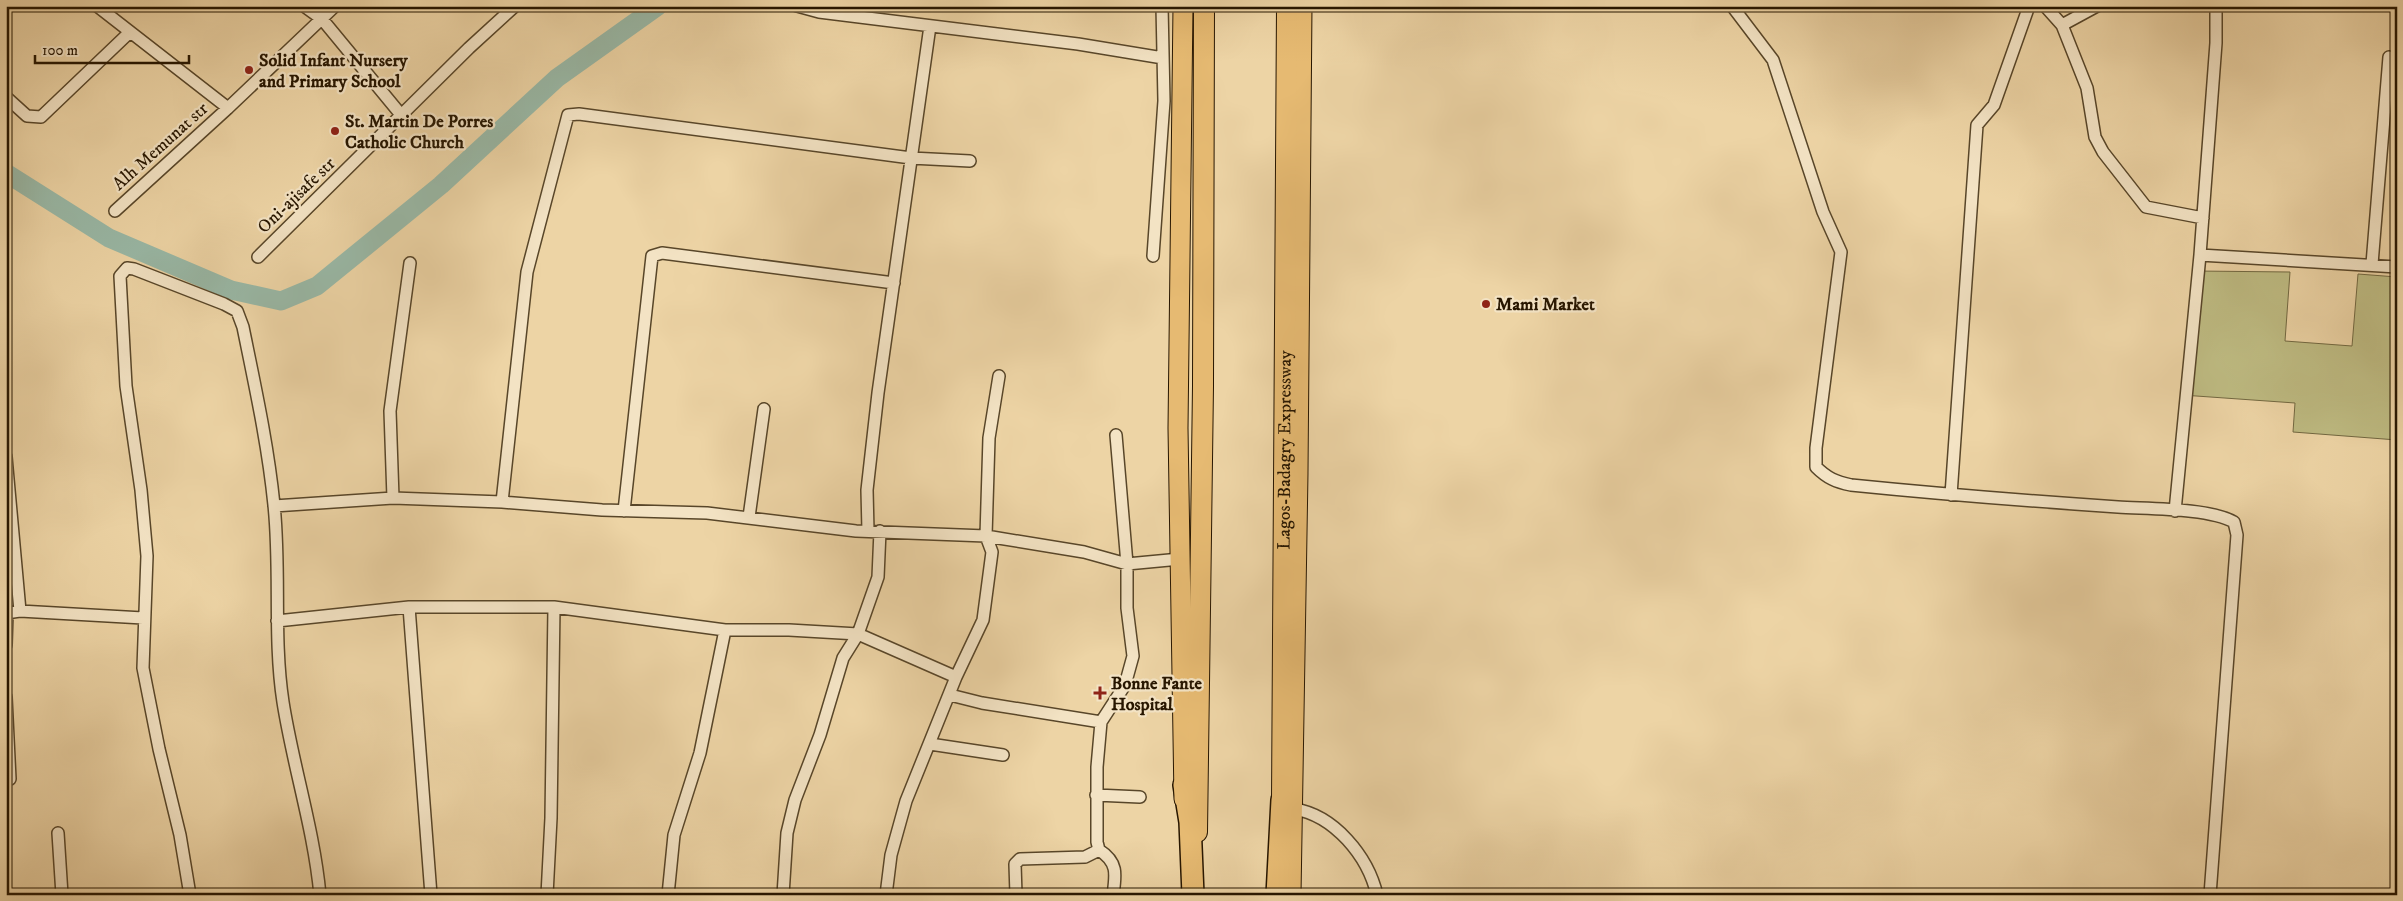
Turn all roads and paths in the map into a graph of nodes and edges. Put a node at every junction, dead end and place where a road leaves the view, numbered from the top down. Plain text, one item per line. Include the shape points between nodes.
1 (97, 6) edge
2 (304, 6) edge
3 (335, 6) edge
4 (515, 6) edge
5 (797, 6) edge
6 (1162, 6) edge
7 (1182, 6) edge
8 (1204, 6) edge
9 (1287, 6) edge
10 (1302, 6) edge
11 (1732, 6) edge
12 (2029, 6) edge
13 (2045, 6) edge
14 (2097, 6) edge
15 (2216, 6) edge
16 (322, 19) junction
17 (2062, 25) junction
18 (930, 26) junction
19 (130, 32) junction
20 (1163, 58) junction
21 (2389, 58) dead end
22 (6, 98) edge
23 (228, 108) junction
24 (402, 116) junction
25 (912, 158) junction
26 (970, 161) dead end
27 (116, 211) dead end
28 (2203, 218) junction
29 (2200, 255) junction
30 (1153, 256) dead end
31 (258, 257) dead end
32 (410, 263) dead end
33 (2372, 264) junction
34 (2397, 267) edge
35 (894, 283) junction
36 (999, 376) dead end
37 (764, 409) dead end
38 (1116, 435) dead end
39 (6, 457) edge
40 (1951, 495) junction
41 (392, 498) junction
42 (502, 502) junction
43 (274, 506) junction
44 (624, 511) junction
45 (2174, 511) junction
46 (750, 517) junction
47 (868, 531) junction
48 (880, 531) junction
49 (986, 536) junction
50 (1180, 559) junction
51 (1128, 564) junction
52 (409, 607) junction
53 (554, 607) junction
54 (20, 611) junction
55 (6, 613) edge
56 (143, 618) junction
57 (277, 621) junction
58 (725, 630) junction
59 (858, 634) junction
60 (6, 645) edge
61 (956, 677) junction
62 (950, 695) junction
63 (6, 697) edge
64 (1101, 722) junction
65 (930, 744) junction
66 (1003, 756) dead end
67 (10, 779) dead end
68 (1184, 786) junction
69 (1096, 795) junction
70 (1140, 797) dead end
71 (1288, 804) junction
72 (58, 833) dead end
73 (1098, 850) junction
74 (62, 895) edge
75 (190, 895) edge
76 (320, 895) edge
77 (431, 895) edge
78 (547, 895) edge
79 (668, 895) edge
80 (783, 895) edge
81 (886, 895) edge
82 (1016, 895) edge
83 (1112, 895) edge
84 (1182, 895) edge
85 (1195, 895) edge
86 (1277, 895) edge
87 (1291, 895) edge
88 (1377, 895) edge
89 (2210, 895) edge

1 - 19 street, Alh Memunat str
2 - 16 street
3 - 16 street, Alh Memunat str
4 - 24 street, Oni-ajisafe str
5 - 18 street via 819,12
6 - 20 street
7 - 50 main road
8 - 85 highway via 1203,386
9 - 71 highway, Lagos-Badagry Expressway
10 - 71 main road, Lagos-Badagry Expressway
11 - 40 street via 1773,60 1822,212 1841,252 1816,467 1837,482
12 - 40 street via 1994,105 1977,126
13 - 17 street
14 - 17 street
15 - 28 street
16 - 23 street, Alh Memunat str
16 - 24 street
17 - 28 street via 2087,88 2092,127 2103,152 2146,207
18 - 20 street
18 - 25 street
19 - 22 street via 41,117 27,116
19 - 23 street, Alh Memunat str
20 - 30 street via 1164,101
21 - 33 street
23 - 27 street, Alh Memunat str
24 - 31 street, Oni-ajisafe str
25 - 26 street
25 - 35 street
25 - 42 street via 568,115 528,272
28 - 29 street
29 - 33 street
29 - 45 street
32 - 41 street via 390,411
33 - 34 street
35 - 44 street via 662,252 652,256
35 - 47 street via 867,490
36 - 49 street via 989,438
37 - 46 street
38 - 51 street
39 - 54 street
40 - 45 street
41 - 42 street
41 - 43 street
42 - 44 street
43 - 56 street via 266,439 237,311 127,268 120,276 126,386 147,556
43 - 57 street via 279,582
44 - 46 street
45 - 89 street via 2224,516 2234,522 2237,535
46 - 47 street
47 - 48 street
48 - 49 street
48 - 59 street via 878,577
49 - 51 street via 1084,552
49 - 61 street via 992,552 983,620
50 - 51 street
50 - 68 main road
51 - 64 street via 1127,608 1133,642 1131,669 1125,685
52 - 53 street
52 - 57 street
52 - 77 street
53 - 58 street
53 - 78 street
54 - 55 street
54 - 56 street
55 - 60 street
56 - 75 street via 143,668
57 - 76 street via 283,701
58 - 59 street
58 - 79 street via 700,753 674,835
59 - 61 street
59 - 80 street via 843,658 820,735 795,800 787,833
61 - 62 street
62 - 64 street
62 - 65 street
63 - 67 street
64 - 69 street
65 - 66 street
65 - 81 street via 898,824
68 - 84 main road
68 - 85 highway
69 - 70 street
69 - 73 street
71 - 86 highway, Lagos-Badagry Expressway
71 - 87 main road, Lagos-Badagry Expressway
71 - 88 street via 1307,811 1345,837 1372,874
72 - 74 street
73 - 82 street via 1085,857 1020,859 1015,864
73 - 83 street via 1110,857 1114,865

